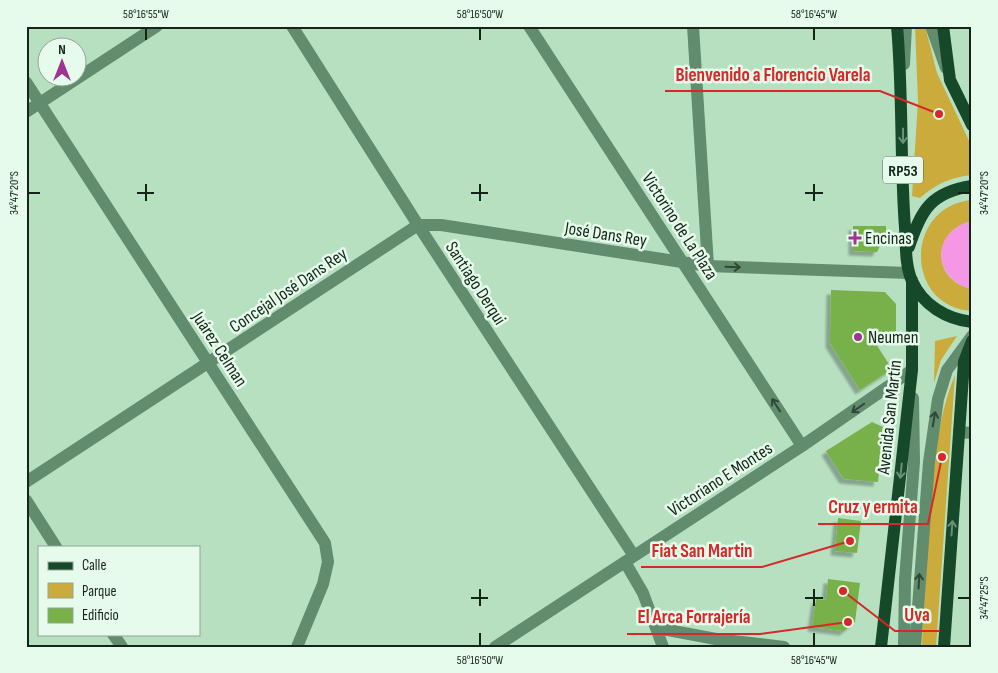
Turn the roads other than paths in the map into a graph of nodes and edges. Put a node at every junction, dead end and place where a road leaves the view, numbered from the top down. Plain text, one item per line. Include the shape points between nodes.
1 (157, 26) edge
2 (529, 26) edge
3 (693, 26) edge
4 (897, 26) edge
5 (906, 26) edge
6 (932, 26) edge
7 (942, 26) edge
8 (298, 28) edge
9 (950, 80) junction
10 (26, 82) edge
11 (902, 87) junction
12 (40, 103) junction
13 (26, 112) edge
14 (972, 125) edge
15 (972, 186) edge
16 (418, 225) junction
17 (907, 253) junction
18 (684, 264) junction
19 (708, 266) junction
20 (910, 277) junction
21 (972, 322) edge
22 (972, 336) edge
23 (972, 340) edge
24 (209, 364) junction
25 (912, 370) junction
26 (966, 433) edge
27 (802, 446) junction
28 (26, 482) edge
29 (26, 500) edge
30 (55, 546) edge
31 (629, 559) junction
32 (657, 628) junction
33 (115, 636) edge
34 (122, 647) edge
35 (297, 647) edge
36 (495, 647) edge
37 (663, 647) edge
38 (784, 647) edge
39 (881, 647) edge
40 (904, 647) edge
41 (915, 647) edge
42 (944, 647) edge

1 - 12 street
2 - 18 street, Victorino de La Plaza
3 - 19 street
4 - 11 main road, RP53
5 - 11 street
6 - 9 street
7 - 9 main road
8 - 16 street, Santiago Derqui
9 - 14 main road
10 - 12 street, Juárez Celman
11 -> 17 main road, RP53
12 - 13 street
12 - 24 street, Juárez Celman
15 - 17 main road, RP53 via 957,188 937,198 922,212
16 - 18 street, José Dans Rey via 441,225
16 - 24 street, Concejal José Dans Rey
16 - 31 street, Santiago Derqui
17 - 20 main road, RP53
18 - 19 street, José Dans Rey
27 -> 18 street, Victorino de La Plaza
19 -> 20 street, José Dans Rey
20 - 21 main road, RP53 via 921,296 938,311
20 - 25 main road, Avenida San Martín / RP53
41 -> 22 street via 919,570 935,414 947,370
23 - 26 main road via 964,362
24 - 28 street, Concejal José Dans Rey
24 - 35 street, Juárez Celman via 325,543 328,562 323,584
25 -> 27 street, Victoriano E Montes
25 -> 39 main road, Avenida San Martín / RP53
25 - 40 street via 914,462 905,580
42 -> 26 main road
27 - 31 street, Victoriano E Montes
29 - 30 street
31 - 32 street, Santiago Derqui
31 - 36 street, Victoriano E Montes
32 - 37 street, Santiago Derqui
32 - 38 street
33 - 34 street

